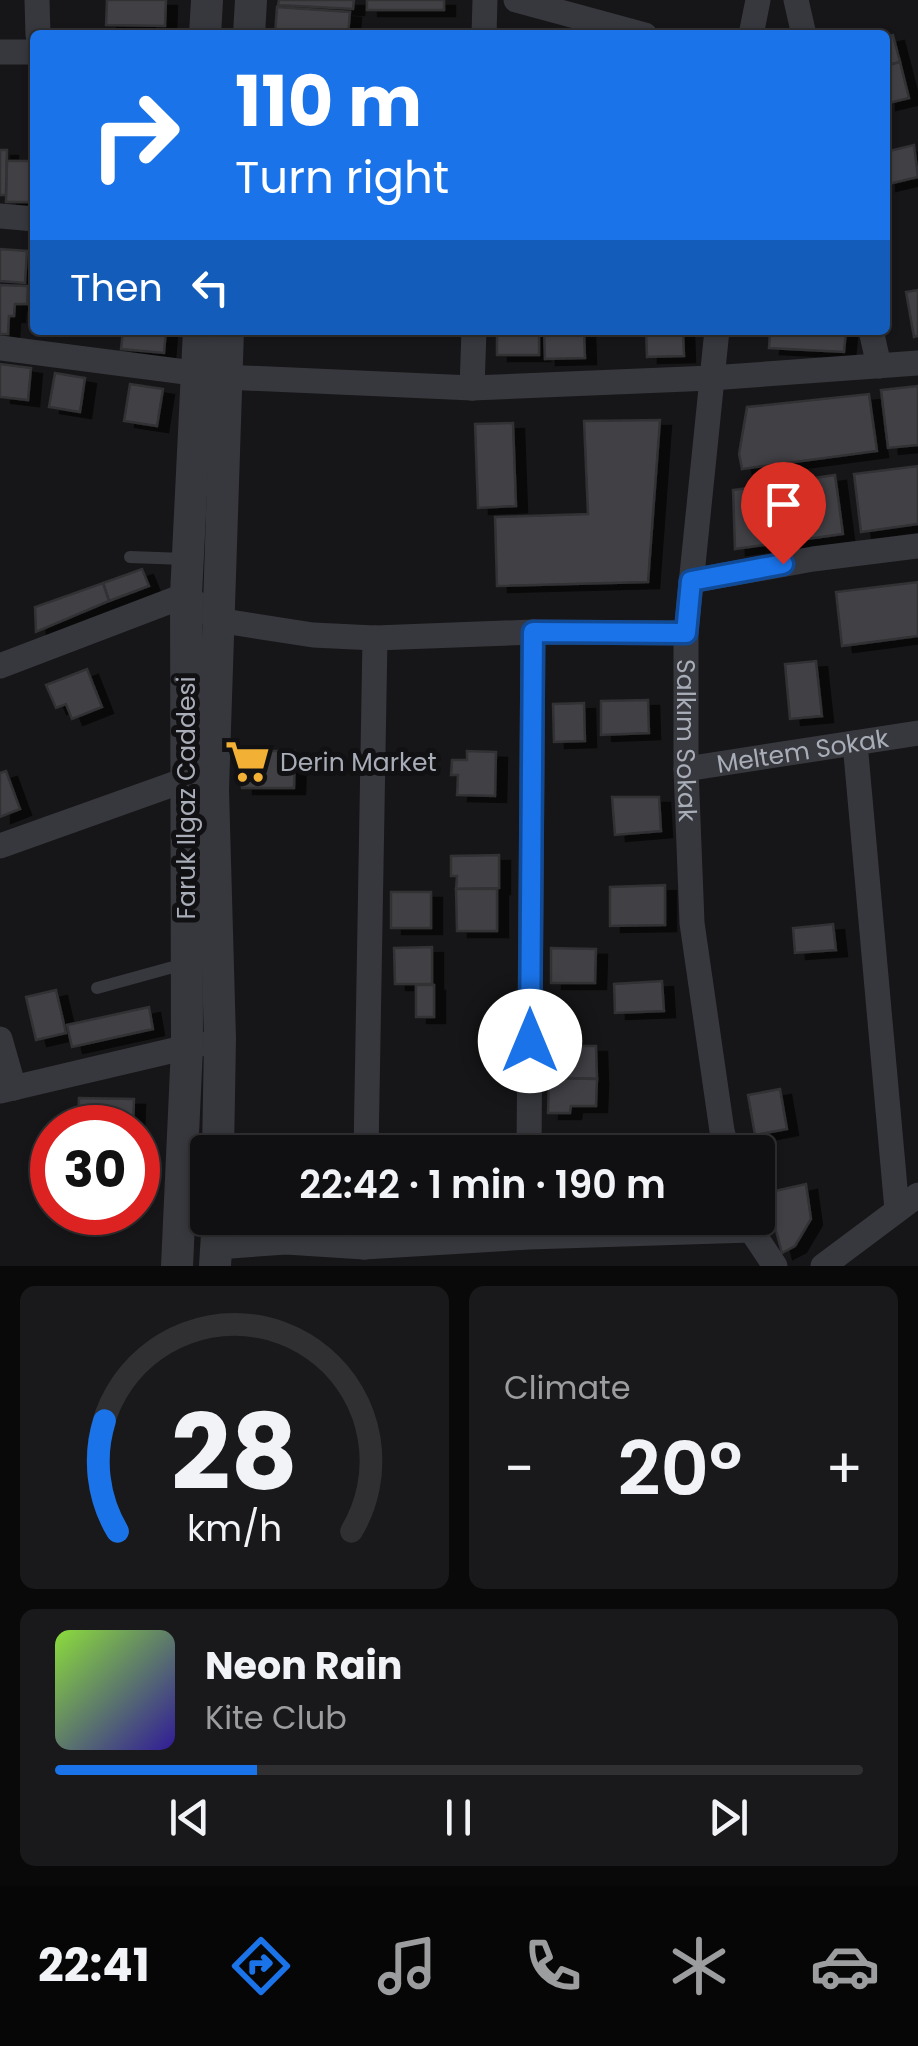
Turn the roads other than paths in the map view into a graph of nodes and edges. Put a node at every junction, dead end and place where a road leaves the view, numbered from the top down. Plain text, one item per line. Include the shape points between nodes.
1 (37, 0) edge
2 (207, 0) edge
3 (250, 0) edge
4 (485, 0) edge
5 (516, 0) edge
6 (758, 0) edge
7 (796, 0) edge
8 (38, 30) edge
9 (205, 30) edge
10 (249, 30) edge
11 (484, 30) edge
12 (627, 30) edge
13 (753, 30) edge
14 (803, 30) edge
15 (0, 52) edge
16 (30, 52) edge
17 (0, 216) edge
18 (30, 219) edge
19 (200, 335) edge
20 (226, 335) edge
21 (474, 335) edge
22 (715, 335) edge
23 (872, 335) edge
24 (0, 348) edge
25 (918, 363) edge
26 (880, 366) junction
27 (211, 375) junction
28 (711, 378) junction
29 (472, 388) junction
30 (918, 546) edge
31 (130, 557) dead end
32 (188, 559) junction
33 (691, 581) junction
34 (186, 595) junction
35 (218, 620) junction
36 (533, 632) junction
37 (686, 633) junction
38 (375, 638) junction
39 (0, 666) edge
40 (918, 733) edge
41 (855, 743) junction
42 (686, 769) junction
43 (186, 780) junction
44 (0, 846) edge
45 (186, 964) junction
46 (96, 988) dead end
47 (0, 1039) edge
48 (220, 1040) junction
49 (187, 1047) junction
50 (7, 1090) edge
51 (218, 1135) edge
52 (366, 1135) edge
53 (529, 1135) edge
54 (723, 1135) edge
55 (908, 1202) edge
56 (364, 1235) edge
57 (460, 1235) edge
58 (756, 1235) edge
59 (217, 1244) edge
60 (364, 1246) junction
61 (177, 1266) edge
62 (775, 1266) edge
63 (823, 1266) edge

1 - 8 street
2 - 9 street
3 - 10 street
4 - 11 street
5 - 12 street
6 - 13 street
7 - 14 street
15 - 16 street
17 - 18 street
19 - 27 street, Faruk Ilgaz Caddesi
20 - 27 street, Faruk Ilgaz Caddesi
21 - 29 street
22 - 28 street, Salkım Sokak
23 - 26 street
24 - 27 street
25 - 26 street
26 - 28 street
27 - 29 street
27 - 32 street, Faruk Ilgaz Caddesi
27 - 35 street, Faruk Ilgaz Caddesi
28 - 29 street
28 - 33 street, Salkım Sokak
30 - 33 street
31 - 32 lane
32 - 34 street, Faruk Ilgaz Caddesi
33 - 37 street, Salkım Sokak
34 - 35 street
34 - 39 street
34 - 43 street, Faruk Ilgaz Caddesi
35 - 38 street
35 - 48 street, Faruk Ilgaz Caddesi via 212,790
36 - 37 street
36 - 38 street
36 - 53 street
37 - 42 street, Salkım Sokak
38 - 52 street
40 - 41 street, Meltem Sokak
41 - 42 street, Meltem Sokak
41 - 55 street
42 - 54 street, Salkım Sokak via 692,923
43 - 44 street
43 - 45 street, Faruk Ilgaz Caddesi
45 - 46 lane
45 - 49 street, Faruk Ilgaz Caddesi
47 - 50 street
48 - 49 street
48 - 51 street, Faruk Ilgaz Caddesi
49 - 50 street
49 - 61 street, Faruk Ilgaz Caddesi
55 - 63 street
56 - 60 street
57 - 60 street
58 - 62 street
59 - 60 street

